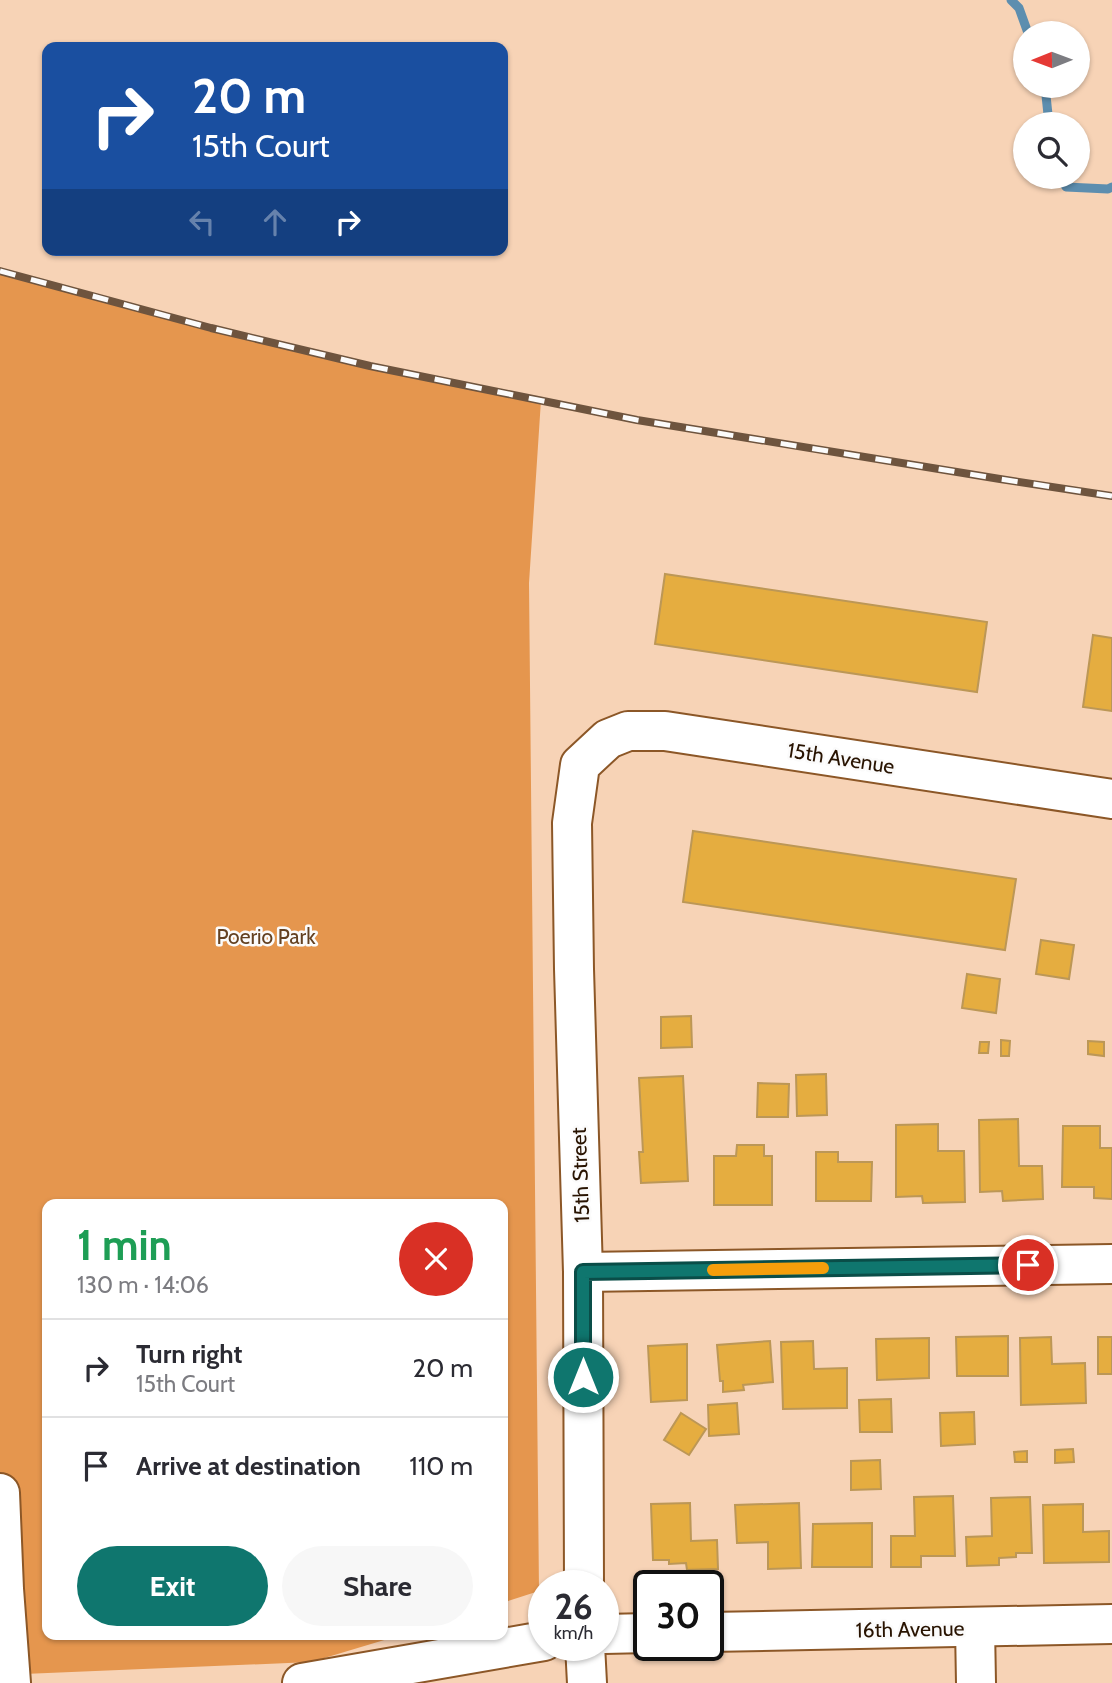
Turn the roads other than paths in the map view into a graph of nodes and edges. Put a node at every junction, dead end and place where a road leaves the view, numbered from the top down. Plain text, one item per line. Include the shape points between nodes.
1 (580, 765) joint
2 (1112, 799) edge
3 (1112, 1264) edge
4 (583, 1272) junction
5 (0, 1493) edge
6 (584, 1570) edge
7 (1112, 1624) edge
8 (975, 1628) junction
9 (724, 1632) edge
10 (528, 1645) edge
11 (586, 1661) edge
12 (12, 1683) edge
13 (302, 1683) edge
14 (587, 1683) edge
15 (976, 1683) edge

1 - 2 street, 15th Avenue via 608,739 628,731 665,731
1 - 4 street, 15th Street via 572,823
3 - 4 street
4 - 6 street, 15th Street
5 - 12 street
7 - 8 street, 16th Avenue
8 - 9 street, 16th Avenue
8 - 15 street
10 - 13 street
11 - 14 street

